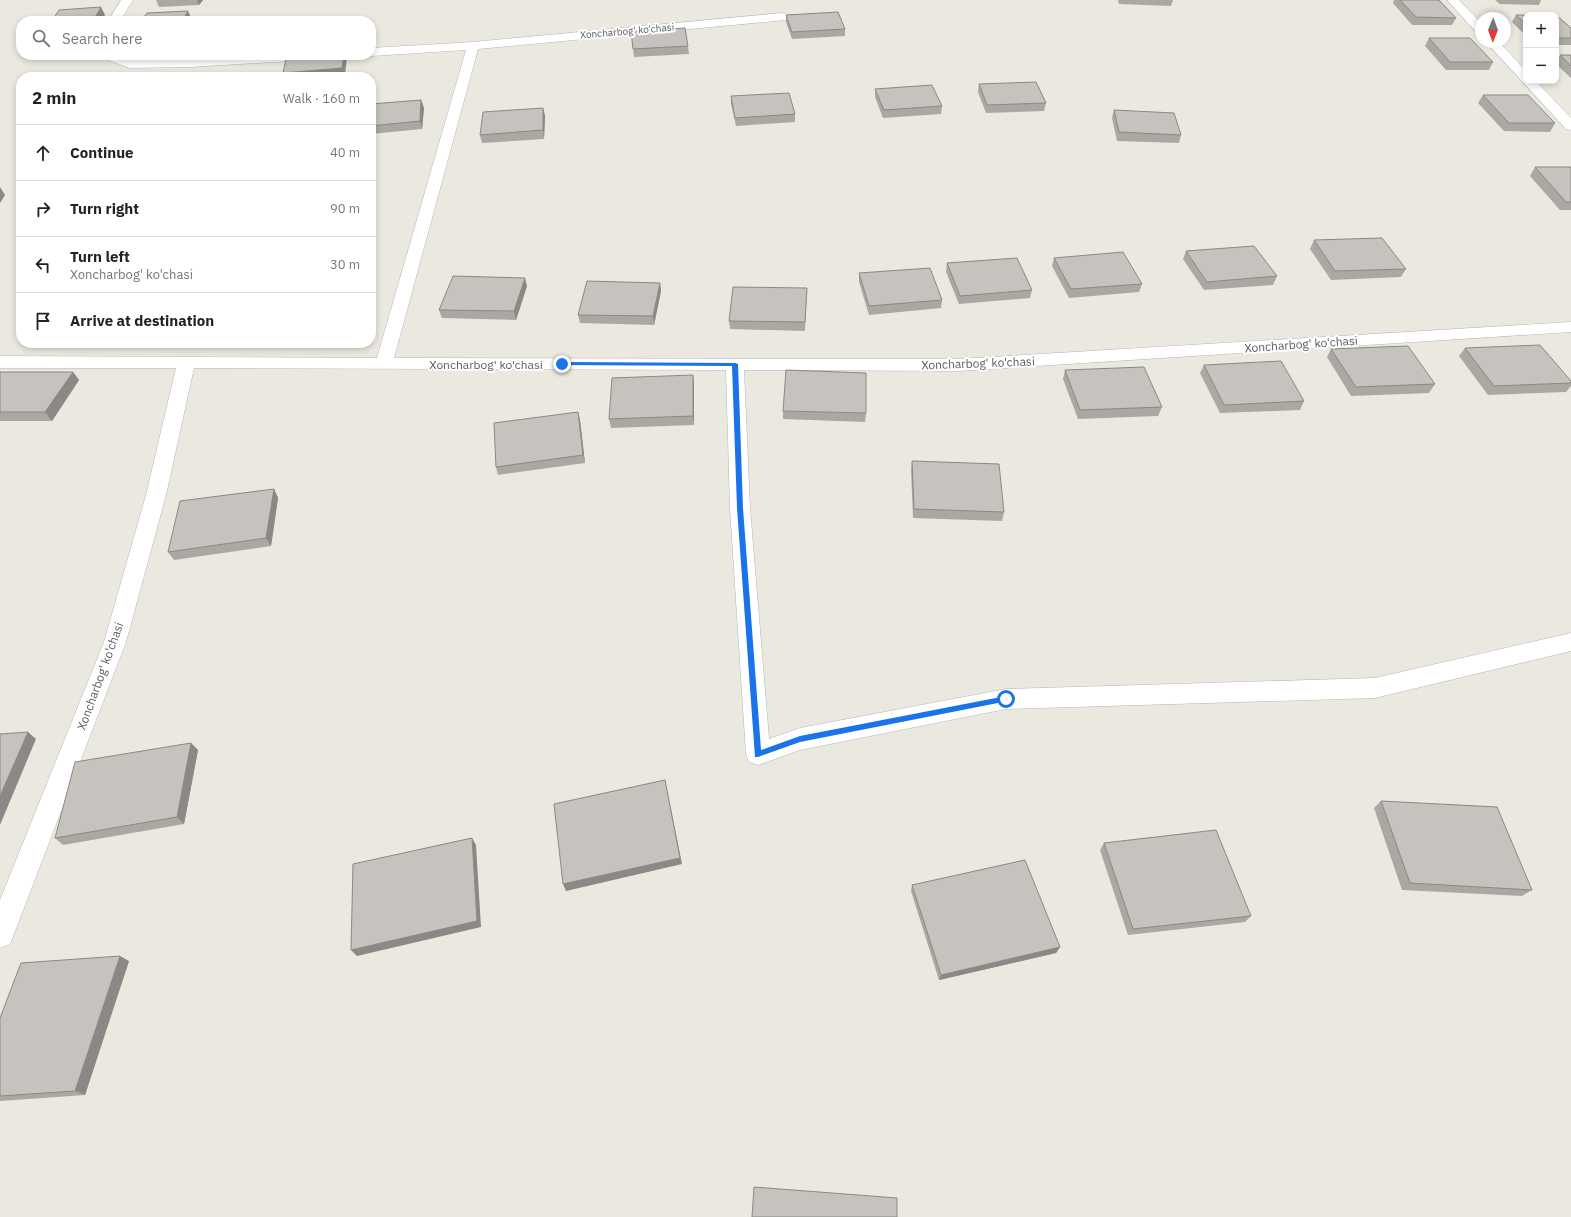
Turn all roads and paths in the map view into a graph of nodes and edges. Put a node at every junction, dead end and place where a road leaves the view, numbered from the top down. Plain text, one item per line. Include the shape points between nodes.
1 (127, 0) edge
2 (1452, 0) edge
3 (117, 16) edge
4 (782, 17) dead end
5 (1475, 24) edge
6 (473, 46) junction
7 (1498, 48) edge
8 (376, 52) edge
9 (119, 60) edge
10 (240, 60) edge
11 (1523, 75) edge
12 (1532, 84) edge
13 (1571, 126) edge
14 (1571, 327) edge
15 (0, 362) edge
16 (186, 363) junction
17 (384, 363) junction
18 (735, 364) junction
19 (1571, 642) edge
20 (0, 934) edge

1 - 3 street
2 - 5 street
4 - 6 street, Xoncharbog' ko'chasi
6 - 8 street, Xoncharbog' ko'chasi
6 - 17 street
7 - 11 street
9 - 10 street via 130,64
12 - 13 street
14 - 18 street, Xoncharbog' ko'chasi via 958,365
15 - 16 street, Xoncharbog' ko'chasi
16 - 17 street, Xoncharbog' ko'chasi
16 - 20 street, Xoncharbog' ko'chasi via 156,495 115,642
17 - 18 street, Xoncharbog' ko'chasi
18 - 19 street via 740,508 758,754 800,739 1006,699 1375,688

